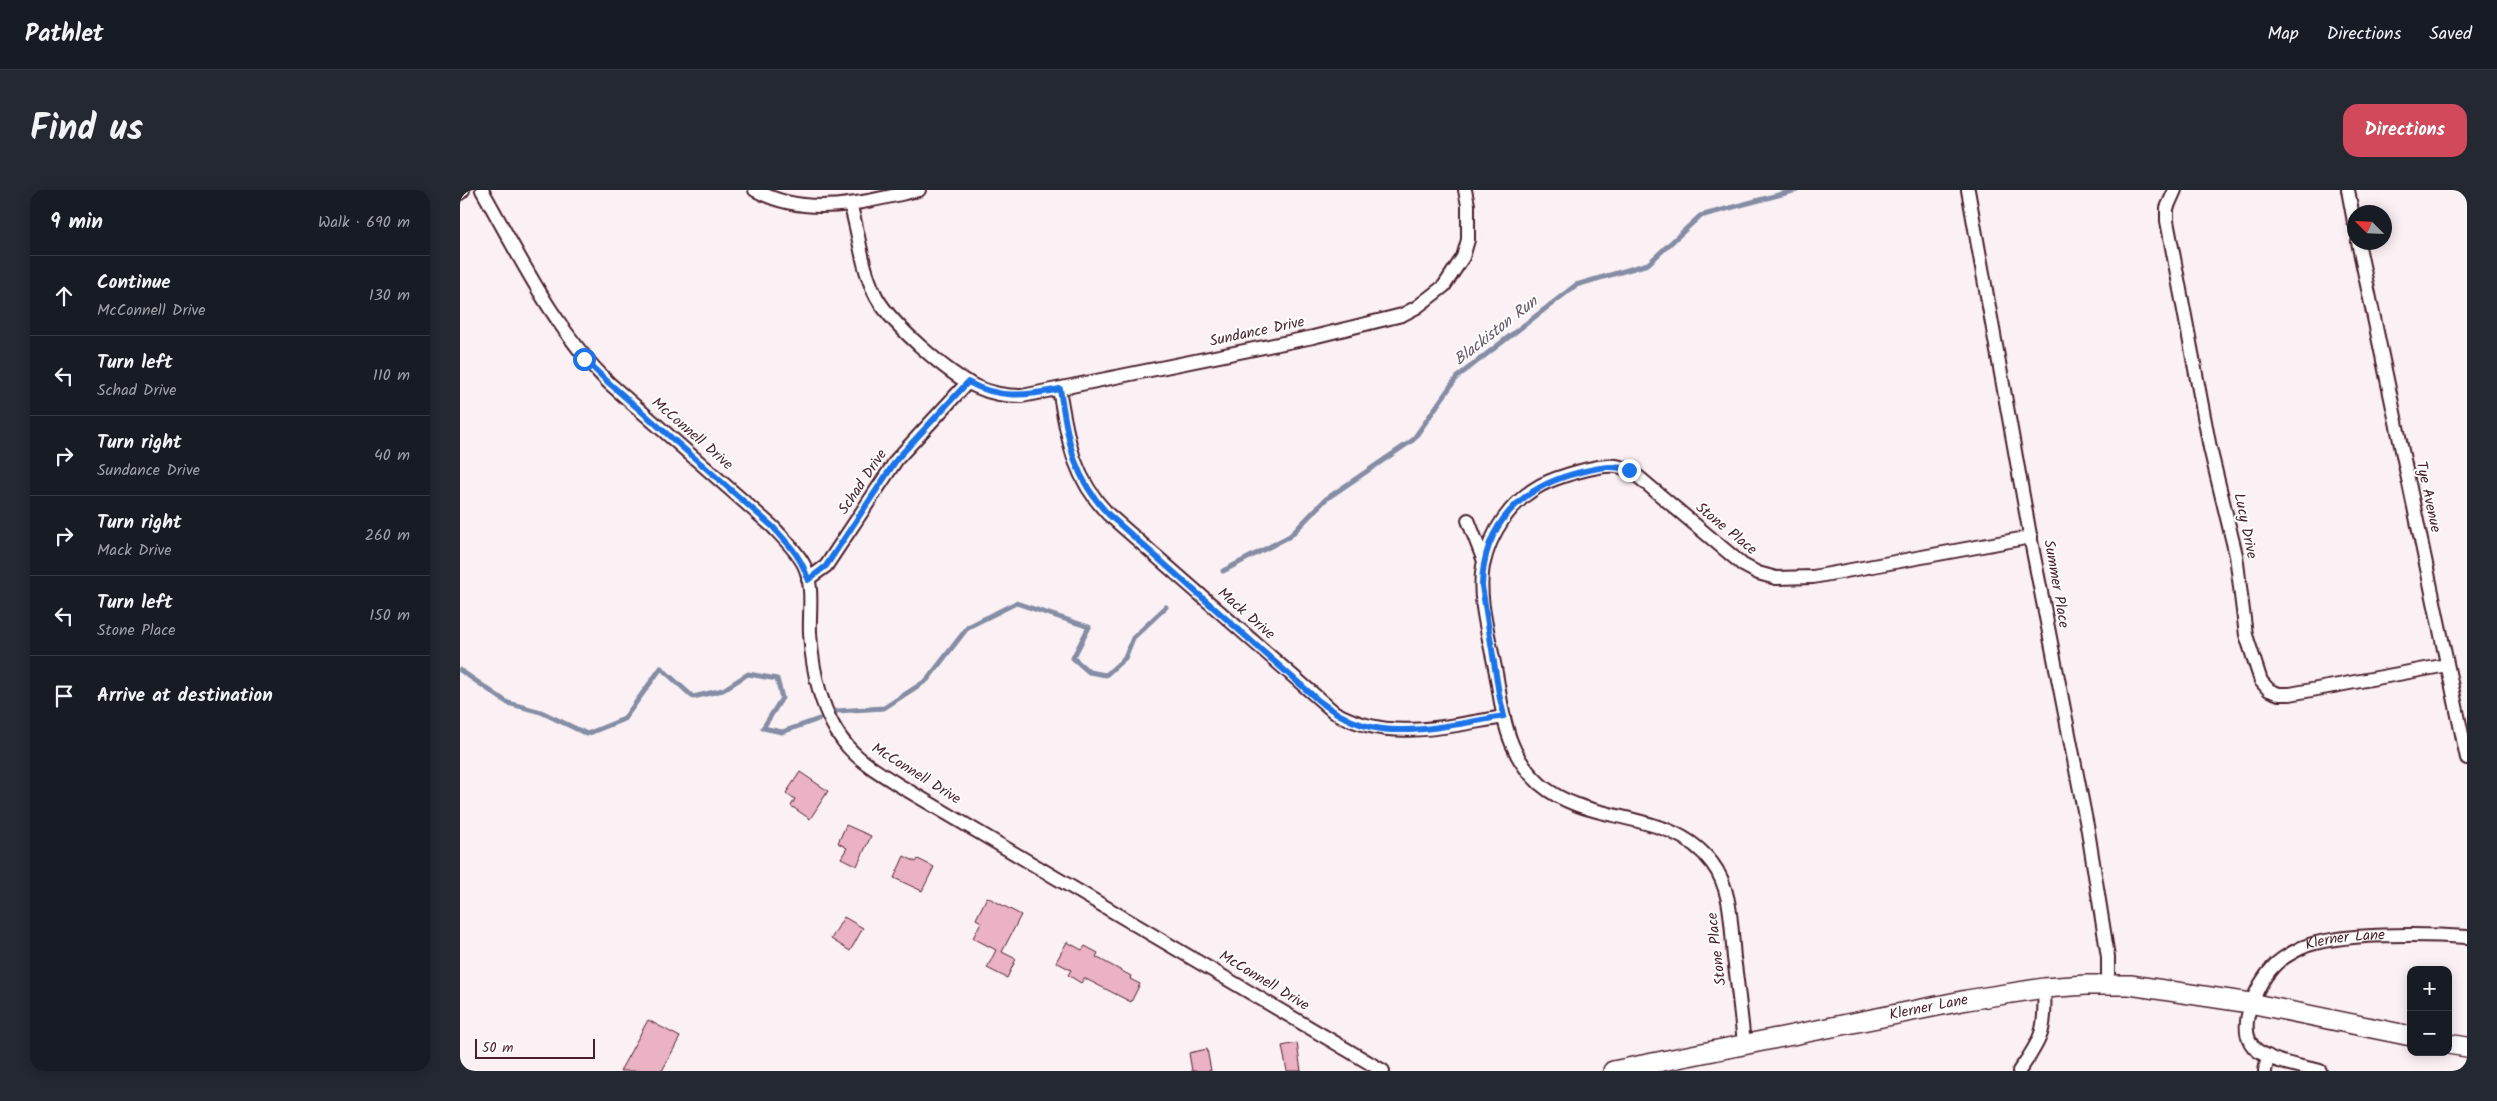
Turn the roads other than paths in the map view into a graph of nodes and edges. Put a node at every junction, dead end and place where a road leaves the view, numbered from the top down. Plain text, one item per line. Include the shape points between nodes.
1 (463, 190) edge
2 (482, 190) edge
3 (755, 190) edge
4 (919, 190) edge
5 (1465, 190) edge
6 (1968, 190) edge
7 (2175, 190) edge
8 (2348, 190) edge
9 (460, 193) edge
10 (850, 204) junction
11 (2351, 205) edge
12 (2360, 250) edge
13 (968, 382) junction
14 (1060, 389) junction
15 (1468, 520) dead end
16 (2031, 537) junction
17 (1484, 561) junction
18 (808, 580) junction
19 (2447, 664) junction
20 (1504, 716) junction
21 (2467, 758) edge
22 (2467, 936) edge
23 (2108, 985) junction
24 (2044, 988) junction
25 (2250, 1003) junction
26 (2407, 1035) edge
27 (1744, 1043) junction
28 (2452, 1045) edge
29 (2467, 1048) edge
30 (2268, 1056) junction
31 (1383, 1071) edge
32 (1613, 1071) edge
33 (2019, 1071) edge
34 (2265, 1071) edge
35 (2320, 1071) edge

1 - 9 street
2 - 18 street, McConnell Drive via 565,333 584,359 773,527 796,552
3 - 10 street via 784,203 804,206
4 - 10 street
5 - 14 street, Sundance Drive via 1468,240 1463,257 1444,286 1402,315 1370,325
6 - 16 street, Summer Place
7 - 19 street, Lucy Drive via 2167,208 2168,221 2210,448 2236,555 2246,635 2261,681 2269,690 2290,694
8 - 11 street
10 - 13 street, Sundance Drive via 869,281 882,306 936,359
12 - 19 street, Tye Avenue
13 - 14 street, Sundance Drive via 1006,396
13 - 18 street, Schad Drive via 897,459 826,566
14 - 20 street, Mack Drive via 1077,469 1095,500 1334,712 1363,726 1395,730 1439,727
15 - 17 street, Stone Place
16 - 17 street, Stone Place via 1853,571 1776,578 1758,574 1743,565 1641,479 1629,470 1611,466 1542,484 1528,494 1493,535
16 - 23 street, Summer Place via 2088,831 2108,957
17 - 20 street, Stone Place via 1484,604
18 - 31 street, McConnell Drive via 810,633 819,686 831,720 847,746 859,758 902,787
19 - 21 street, Tye Avenue
20 - 27 street, Stone Place via 1519,758 1534,778 1555,794 1590,808 1667,829 1701,850 1713,864 1727,896
22 - 25 street, Klerner Lane via 2369,936 2302,948 2273,966
23 - 24 street, Klerner Lane
23 - 25 street, Klerner Lane via 2138,986
24 - 27 street, Klerner Lane
24 - 33 street via 2046,1020 2042,1034
25 - 26 street, Klerner Lane
25 - 30 street via 2249,1039 2257,1050
27 - 32 street, Klerner Lane
28 - 29 street
30 - 34 street
30 - 35 street

